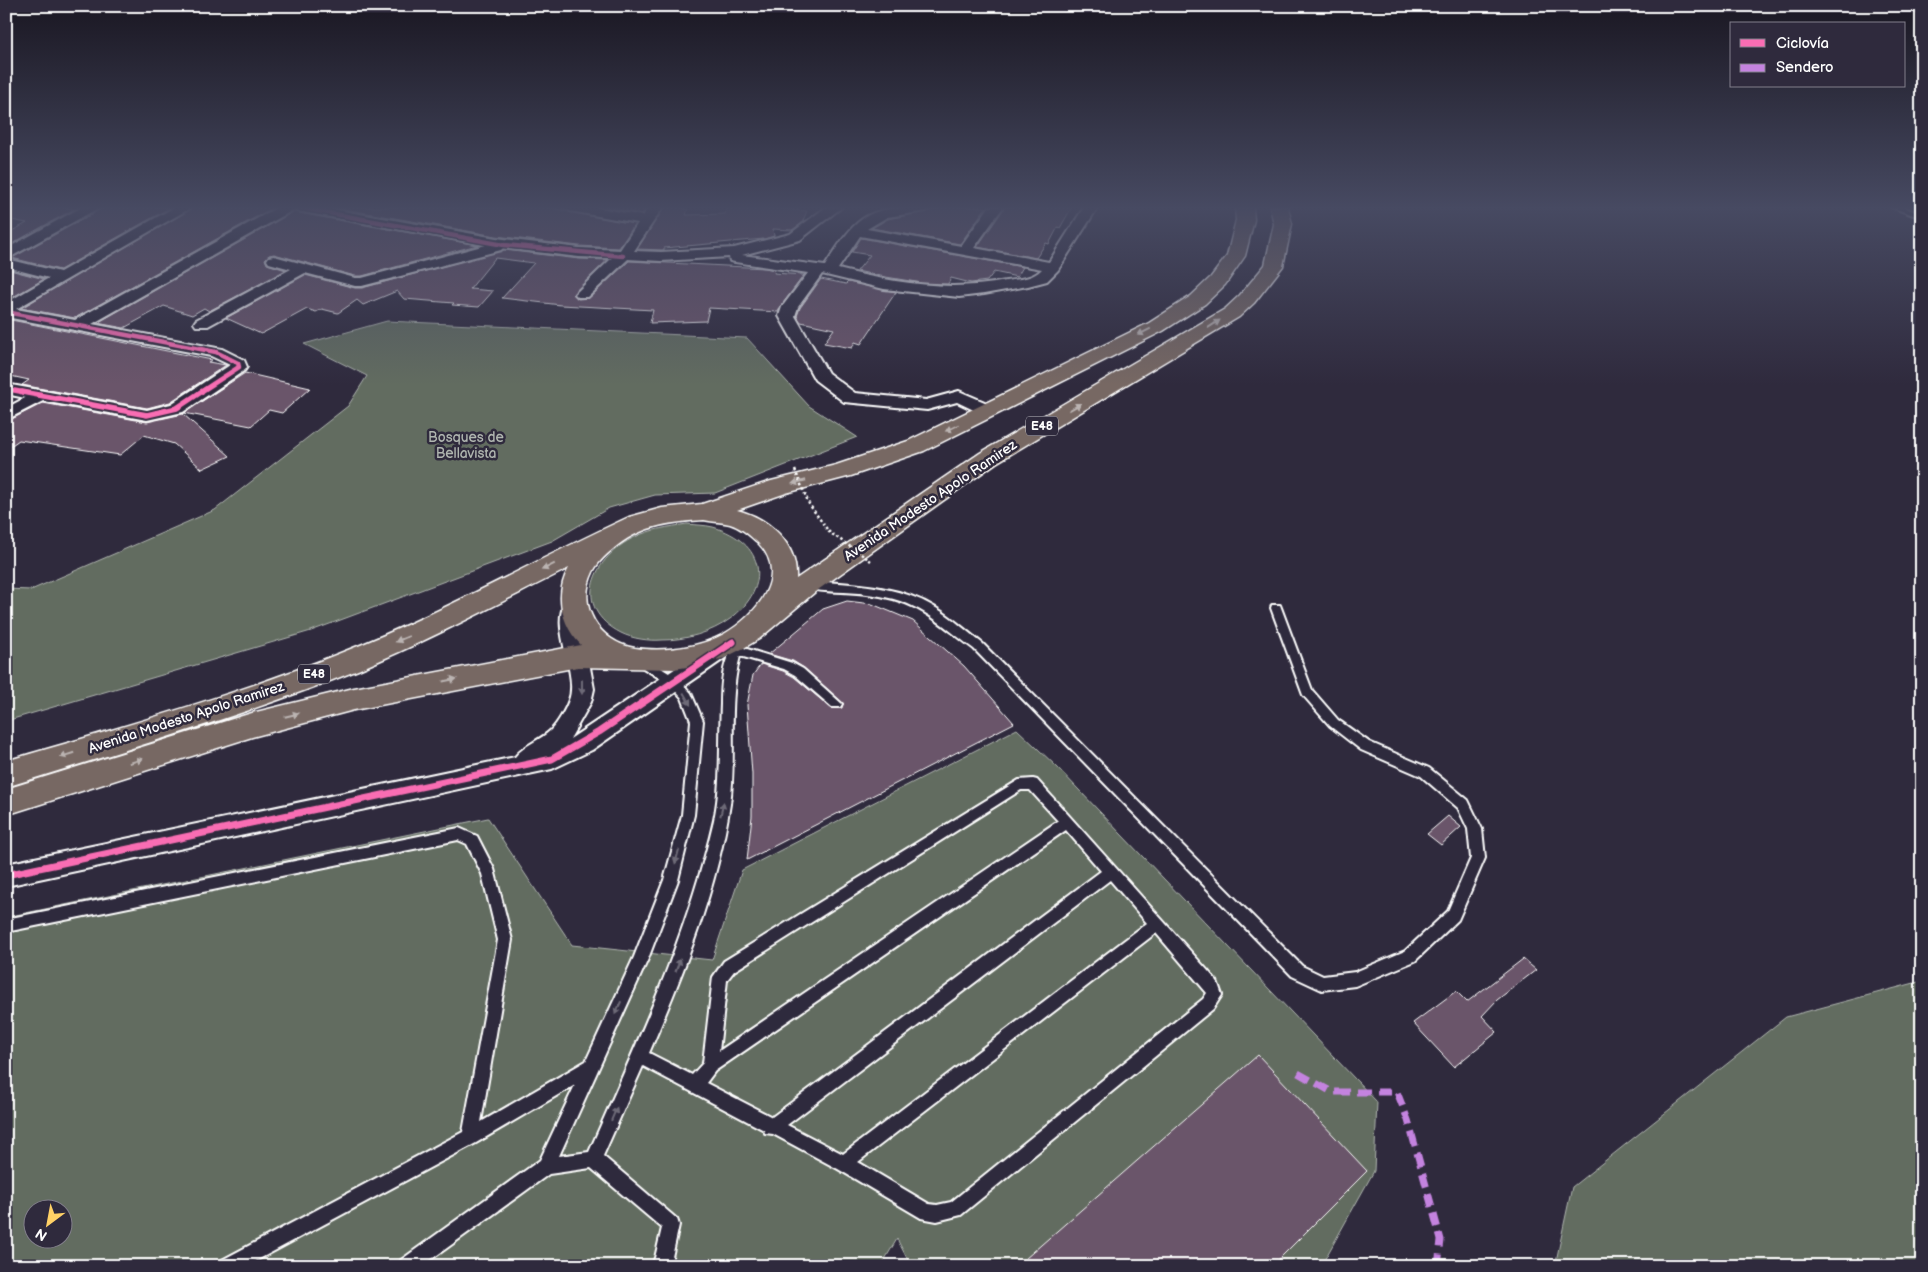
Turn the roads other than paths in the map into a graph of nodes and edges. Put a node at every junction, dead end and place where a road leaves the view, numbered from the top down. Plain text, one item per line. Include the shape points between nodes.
1 (19, 266) edge
2 (81, 266) edge
3 (183, 266) edge
4 (296, 266) edge
5 (422, 266) edge
6 (613, 266) edge
7 (793, 266) edge
8 (827, 266) edge
9 (1049, 266) edge
10 (1229, 266) edge
11 (1274, 266) edge
12 (1053, 267) joint
13 (302, 268) junction
14 (823, 271) junction
15 (62, 277) junction
16 (582, 294) dead end
17 (6, 311) edge
18 (202, 322) dead end
19 (78, 325) junction
20 (6, 389) edge
21 (40, 396) junction
22 (988, 410) junction
23 (6, 416) edge
24 (704, 512) junction
25 (608, 539) junction
26 (806, 585) junction
27 (572, 605) junction
28 (1276, 608) dead end
29 (745, 636) junction
30 (578, 656) junction
31 (632, 657) junction
32 (673, 681) junction
33 (836, 704) dead end
34 (516, 768) junction
35 (6, 774) edge
36 (6, 802) edge
37 (1066, 823) junction
38 (1110, 872) junction
39 (6, 875) edge
40 (1157, 924) junction
41 (6, 926) edge
42 (639, 1056) junction
43 (710, 1066) junction
44 (591, 1067) junction
45 (694, 1085) junction
46 (771, 1127) junction
47 (470, 1136) junction
48 (594, 1159) junction
49 (844, 1163) junction
50 (546, 1166) junction
51 (228, 1266) edge
52 (407, 1266) edge
53 (660, 1266) edge

1 - 15 street
2 - 15 street
3 - 19 street
4 - 13 street
5 - 13 street via 362,282
6 - 16 street
7 - 14 street
8 - 14 street
9 - 12 street
10 -> 22 main road, E48 via 1198,300 1156,327
26 -> 11 main road, Avenida Modesto Apolo Ramirez / E48 via 988,458 1232,313
12 - 14 street via 1042,278 1028,282 959,292 884,285
13 - 18 street
14 - 22 street via 790,307 787,316 821,376 837,390 850,398 926,405 959,396
15 - 17 street
17 - 19 street
19 - 21 street via 216,352 233,359 239,367 177,408 147,416
20 - 21 street
21 - 23 street
22 -> 24 main road, E48 via 916,446
24 - 25 main road, E48 via 662,516 638,523
24 - 29 main road, E48 via 736,518 761,530 778,549 784,572 778,598
25 - 27 main road, E48 via 587,558 574,581
25 -> 35 main road, Avenida Modesto Apolo Ramirez / E48 via 422,630 348,662 263,694
26 - 28 lane via 871,589 900,595 928,608 978,646 1297,971 1322,983 1355,979 1410,956 1453,915 1478,858 1476,828 1463,804 1425,772 1365,746 1334,723 1307,692
26 - 29 main road, Avenida Modesto Apolo Ramirez / E48
27 - 30 street via 573,635
27 - 31 main road, E48 via 580,627 599,645
29 - 31 main road, E48 via 702,654 669,660
29 - 32 street
29 - 33 lane via 800,672
42 -> 29 lane via 678,964 705,885 724,800 729,671
30 - 31 main road, Avenida Modesto Apolo Ramirez / E48
30 -> 34 street via 583,689 580,702 560,736
36 -> 30 main road, Avenida Modesto Apolo Ramirez / E48 via 262,722 364,697
31 - 32 lane
32 - 34 street via 584,743 552,759
32 -> 44 lane via 687,696 697,721 688,815 671,880 651,933
34 - 39 street
37 - 38 lane
37 - 43 lane
37 - 43 lane via 1032,784 1018,785 730,966 720,978
38 - 40 lane
38 - 46 lane
40 - 49 lane
40 - 49 lane via 1212,986 1215,995 1208,1004 955,1209 926,1212
41 - 47 lane via 459,834 466,837 472,840 489,873 505,940
42 - 45 lane
48 -> 42 lane
43 - 45 lane
44 - 47 lane
44 - 50 lane
45 - 46 lane
46 - 49 lane
47 - 51 lane
48 - 50 lane
48 - 53 lane via 671,1225
50 - 52 lane

